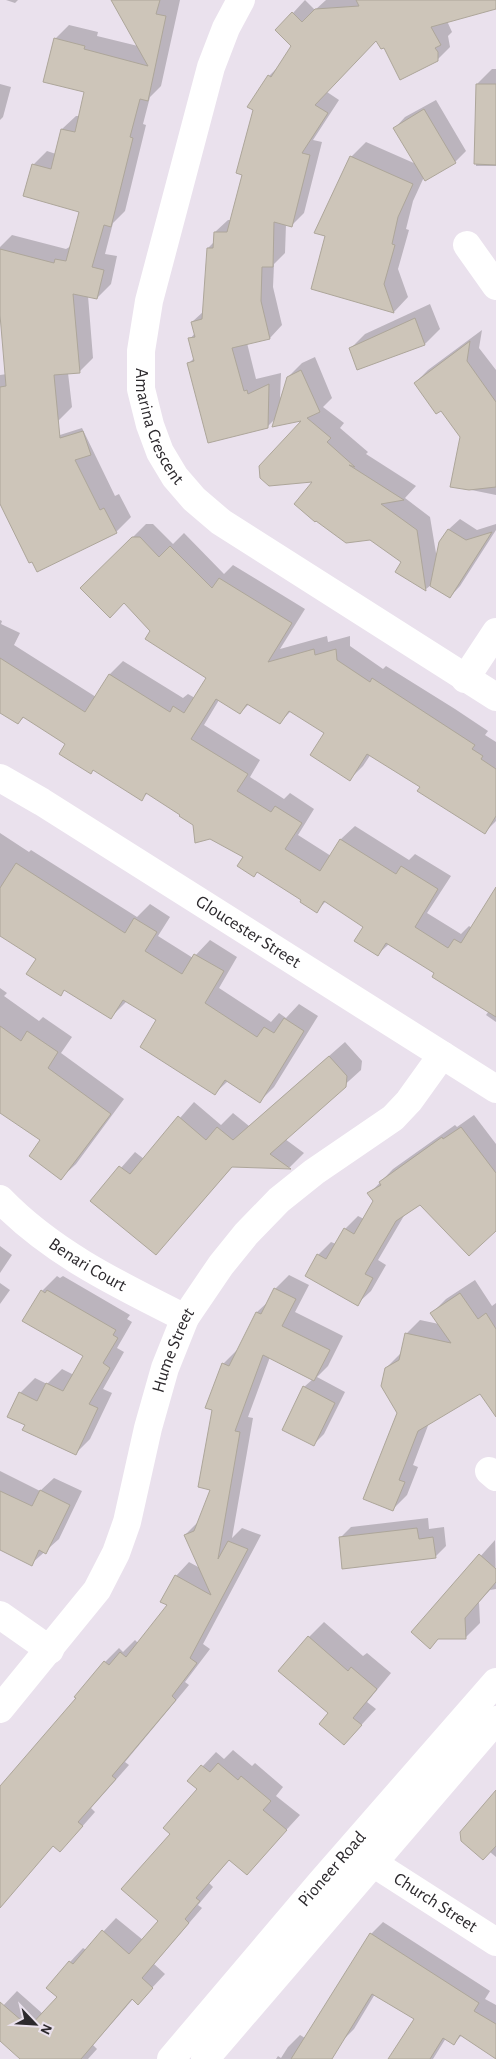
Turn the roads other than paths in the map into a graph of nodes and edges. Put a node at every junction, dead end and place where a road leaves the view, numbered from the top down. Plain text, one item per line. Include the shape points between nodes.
1 (241, 0) edge
2 (467, 245) dead end
3 (496, 286) edge
4 (496, 632) edge
5 (465, 679) junction
6 (496, 697) edge
7 (0, 778) edge
8 (442, 1055) junction
9 (496, 1089) edge
10 (0, 1199) edge
11 (185, 1318) junction
12 (0, 1615) edge
13 (50, 1650) junction
14 (496, 1682) edge
15 (0, 1709) edge
16 (496, 1720) edge
17 (350, 1849) junction
18 (373, 1863) junction
19 (496, 1942) edge
20 (171, 2059) edge
21 (205, 2059) edge

1 - 5 street, Amarina Crescent via 211,67 149,301 141,351 141,389 150,425 175,478 221,522
2 - 3 street
4 - 5 street
5 - 6 street, Amarina Crescent
7 - 8 street, Gloucester Street
8 - 9 street, Gloucester Street
8 - 11 street, Hume Street via 393,1118 279,1200 221,1265
10 - 11 street, Benari Court via 18,1218 93,1271
11 - 13 street, Hume Street via 165,1368 127,1522 116,1553 97,1590
12 - 13 street
13 - 15 street, Hume Street
14 - 17 street, Pioneer Road
16 - 18 street, Pioneer Road
17 - 18 street, Church Street
17 - 20 street, Pioneer Road
18 - 19 street, Church Street
18 - 21 street, Pioneer Road

